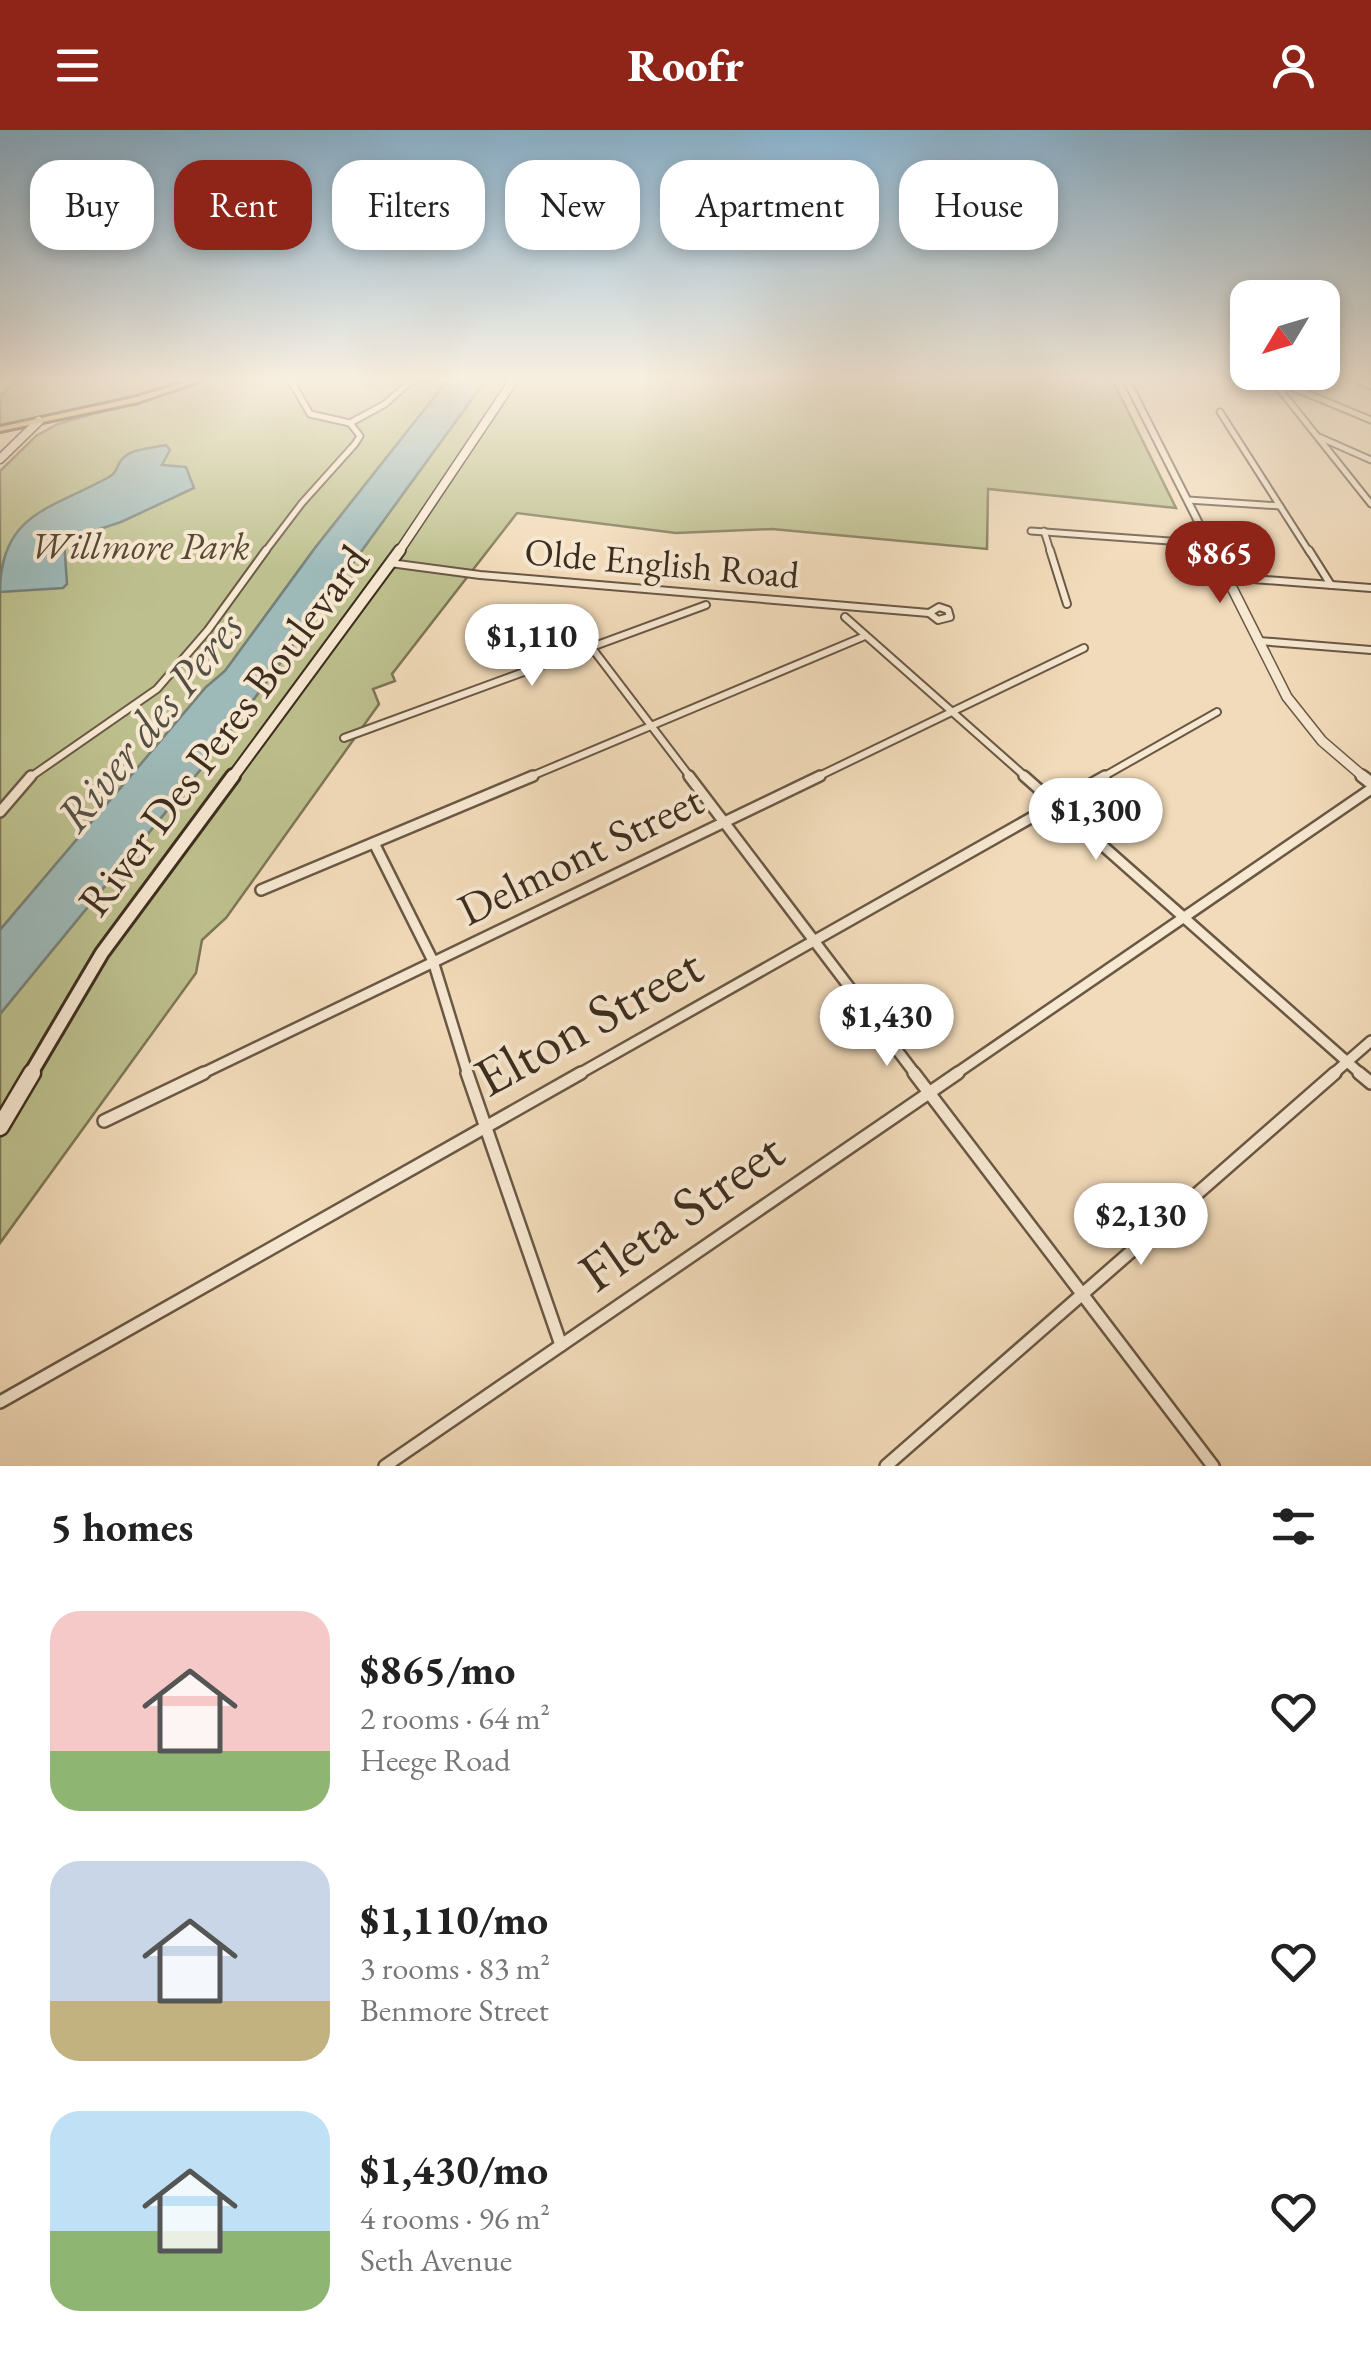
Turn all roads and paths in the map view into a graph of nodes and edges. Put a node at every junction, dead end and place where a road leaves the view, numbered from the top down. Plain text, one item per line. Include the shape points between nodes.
1 (356, 443) edge
2 (470, 443) edge
3 (1159, 443) edge
4 (1240, 443) edge
5 (1322, 443) edge
6 (1334, 443) edge
7 (1371, 460) edge
8 (1188, 500) junction
9 (1371, 504) edge
10 (1280, 506) junction
11 (1031, 531) dead end
12 (1044, 532) junction
13 (1211, 544) junction
14 (390, 563) junction
15 (1227, 578) junction
16 (1331, 585) junction
17 (1371, 588) edge
18 (1066, 604) dead end
19 (706, 605) dead end
20 (929, 613) dead end
21 (845, 617) dead end
22 (865, 636) junction
23 (1259, 641) junction
24 (592, 648) junction
25 (1084, 648) dead end
26 (1371, 650) edge
27 (951, 712) junction
28 (1217, 712) dead end
29 (651, 725) junction
30 (344, 738) dead end
31 (1371, 786) edge
32 (1058, 802) junction
33 (0, 812) edge
34 (725, 821) junction
35 (374, 843) junction
36 (261, 890) dead end
37 (1183, 916) junction
38 (815, 940) junction
39 (432, 960) junction
40 (1371, 1042) edge
41 (1347, 1062) junction
42 (1371, 1082) edge
43 (929, 1092) junction
44 (104, 1120) dead end
45 (485, 1124) junction
46 (0, 1127) edge
47 (1082, 1293) junction
48 (561, 1345) junction
49 (0, 1402) edge
50 (385, 1466) edge
51 (886, 1466) edge
52 (1212, 1466) edge

1 - 33 street via 309,490 157,689 38,768
2 - 14 main road, River Des Peres Boulevard
3 - 8 street
4 - 10 street
5 - 9 street
6 - 7 street
8 - 10 street
8 - 13 street
10 - 16 street
11 - 12 street
12 - 13 street
12 - 18 street
13 - 15 street
14 - 20 street, Olde English Road
14 - 46 main road, River Des Peres Boulevard via 96,962
15 - 16 street
15 - 23 street
16 - 17 street
19 - 24 street
21 - 22 street
22 - 27 street
22 - 29 street
23 - 26 street
23 - 31 street via 1300,718
24 - 29 street
24 - 30 street
25 - 27 street, Delmont Street
27 - 32 street
27 - 34 street, Delmont Street
28 - 32 street, Elton Street
29 - 34 street
29 - 35 street
31 - 37 street, Fleta Street
32 - 37 street
32 - 38 street, Elton Street
34 - 38 street
34 - 39 street, Delmont Street
35 - 36 street
35 - 39 street
37 - 41 street
37 - 43 street, Fleta Street
38 - 43 street
38 - 45 street, Elton Street
39 - 44 street, Delmont Street
39 - 45 street
40 - 41 street
41 - 42 street
41 - 47 street
43 - 47 street
43 - 48 street, Fleta Street
45 - 48 street
45 - 49 street, Elton Street
47 - 51 street
47 - 52 street
48 - 50 street, Fleta Street

